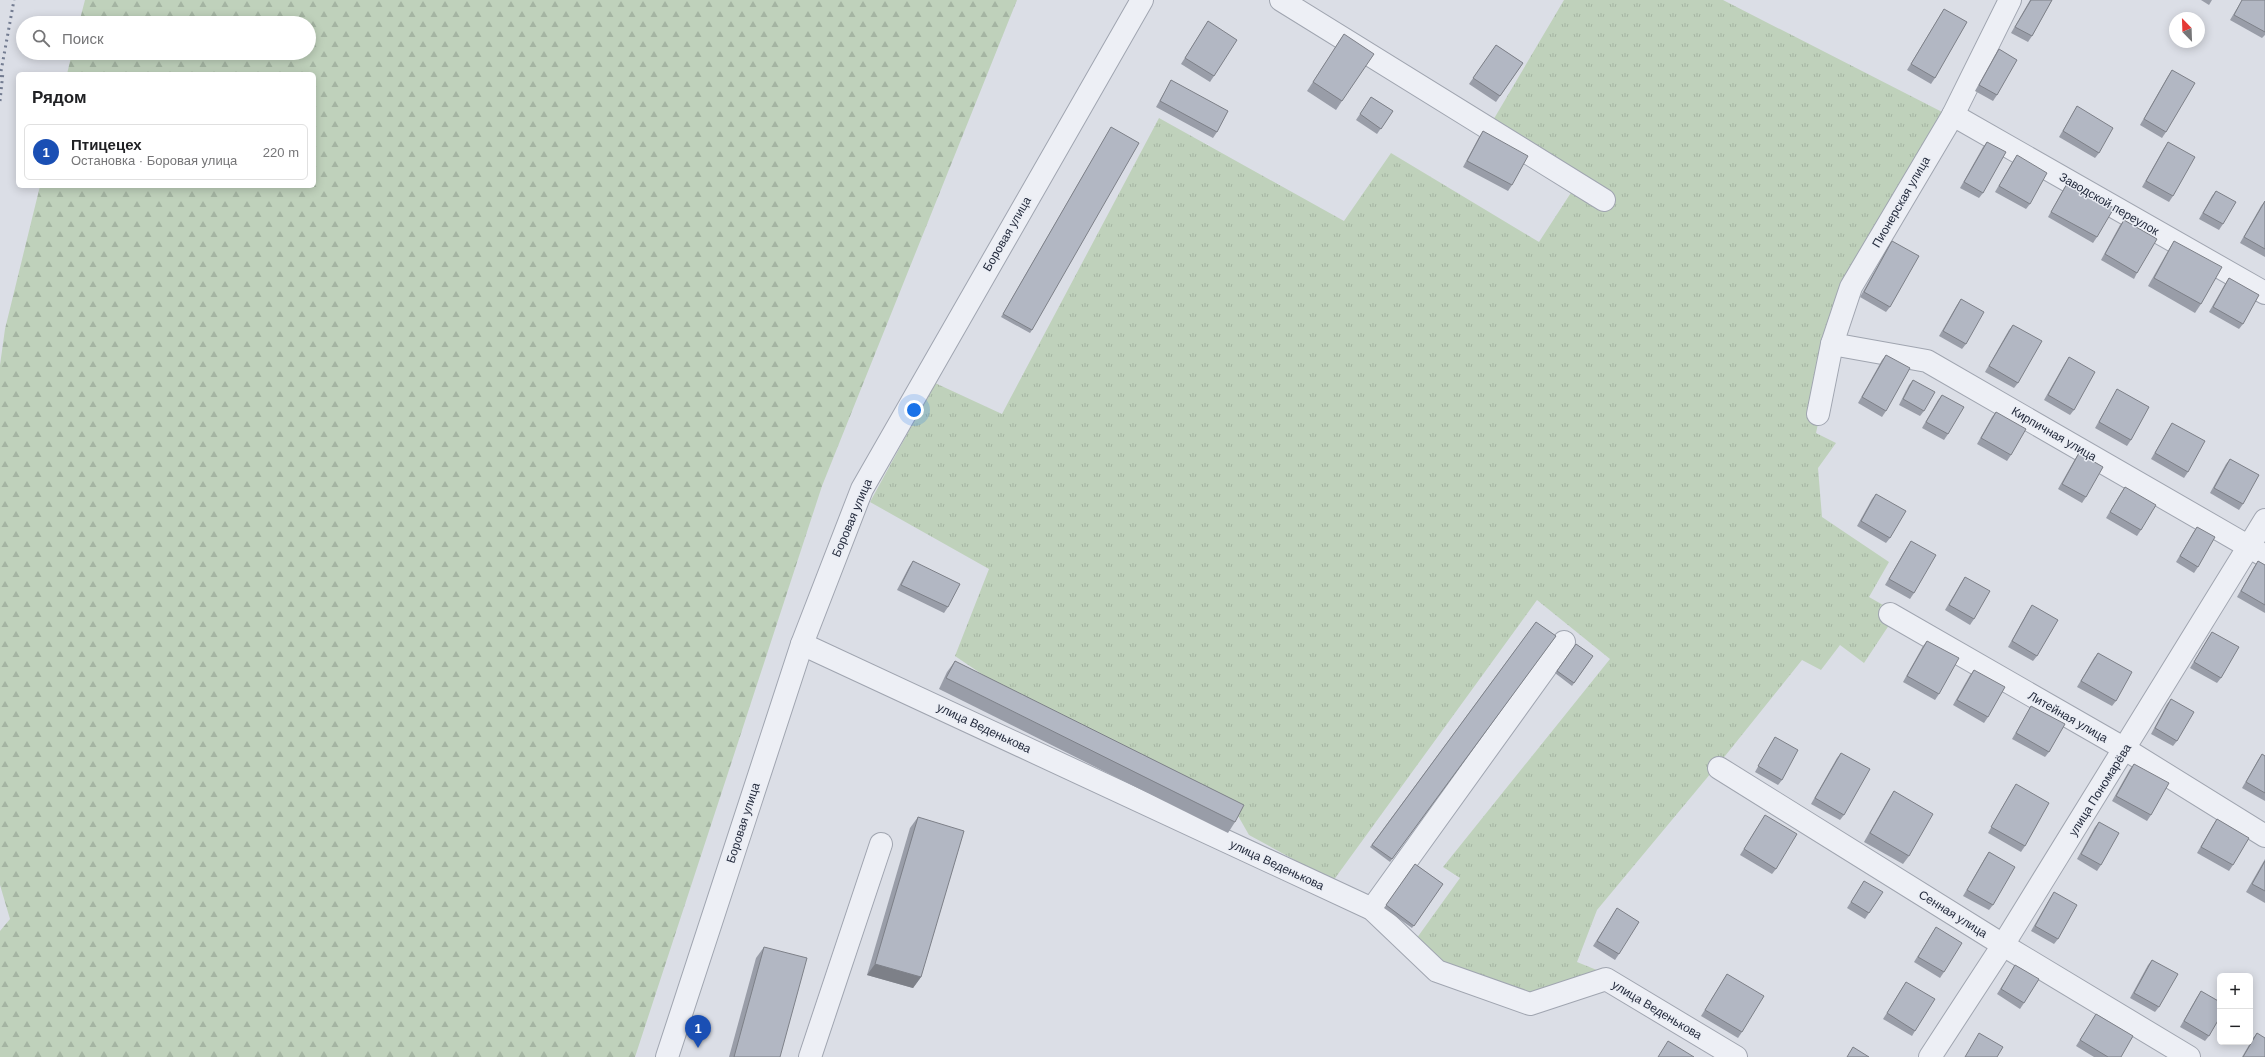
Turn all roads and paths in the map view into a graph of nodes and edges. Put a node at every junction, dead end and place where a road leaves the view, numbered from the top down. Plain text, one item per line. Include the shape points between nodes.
1 (1142, 0) edge
2 (1281, 0) edge
3 (2010, 0) edge
4 (1953, 115) junction
5 (1604, 200) dead end
6 (2265, 293) edge
7 (1832, 344) junction
8 (1818, 414) dead end
9 (2265, 520) edge
10 (2257, 551) edge
11 (1890, 614) dead end
12 (1564, 642) dead end
13 (802, 644) junction
14 (2125, 749) junction
15 (1719, 768) dead end
16 (2265, 836) edge
17 (881, 844) dead end
18 (1372, 910) junction
19 (2003, 945) junction
20 (667, 1057) edge
21 (810, 1057) edge
22 (1736, 1057) edge
23 (1930, 1057) edge
24 (2189, 1057) edge

1 - 13 street, Боровая улица via 862,489
2 - 5 street
3 - 4 street, Пионерская улица
4 - 6 street, Заводской переулок
4 - 7 street, Пионерская улица via 1852,287
7 - 8 street, Пионерская улица
7 - 10 street, Кирпичная улица via 1927,361
9 - 10 street, улица Пономарёва
10 - 14 street, улица Пономарёва
11 - 14 street, Литейная улица
12 - 18 street
13 - 18 street, улица Веденькова
13 - 20 street, Боровая улица
14 - 16 street, Литейная улица
14 - 19 street, улица Пономарёва
15 - 19 street, Сенная улица
17 - 21 street
18 - 22 street, улица Веденькова via 1437,971 1530,1004 1606,979
19 - 23 street, улица Пономарёва
19 - 24 street, Сенная улица

